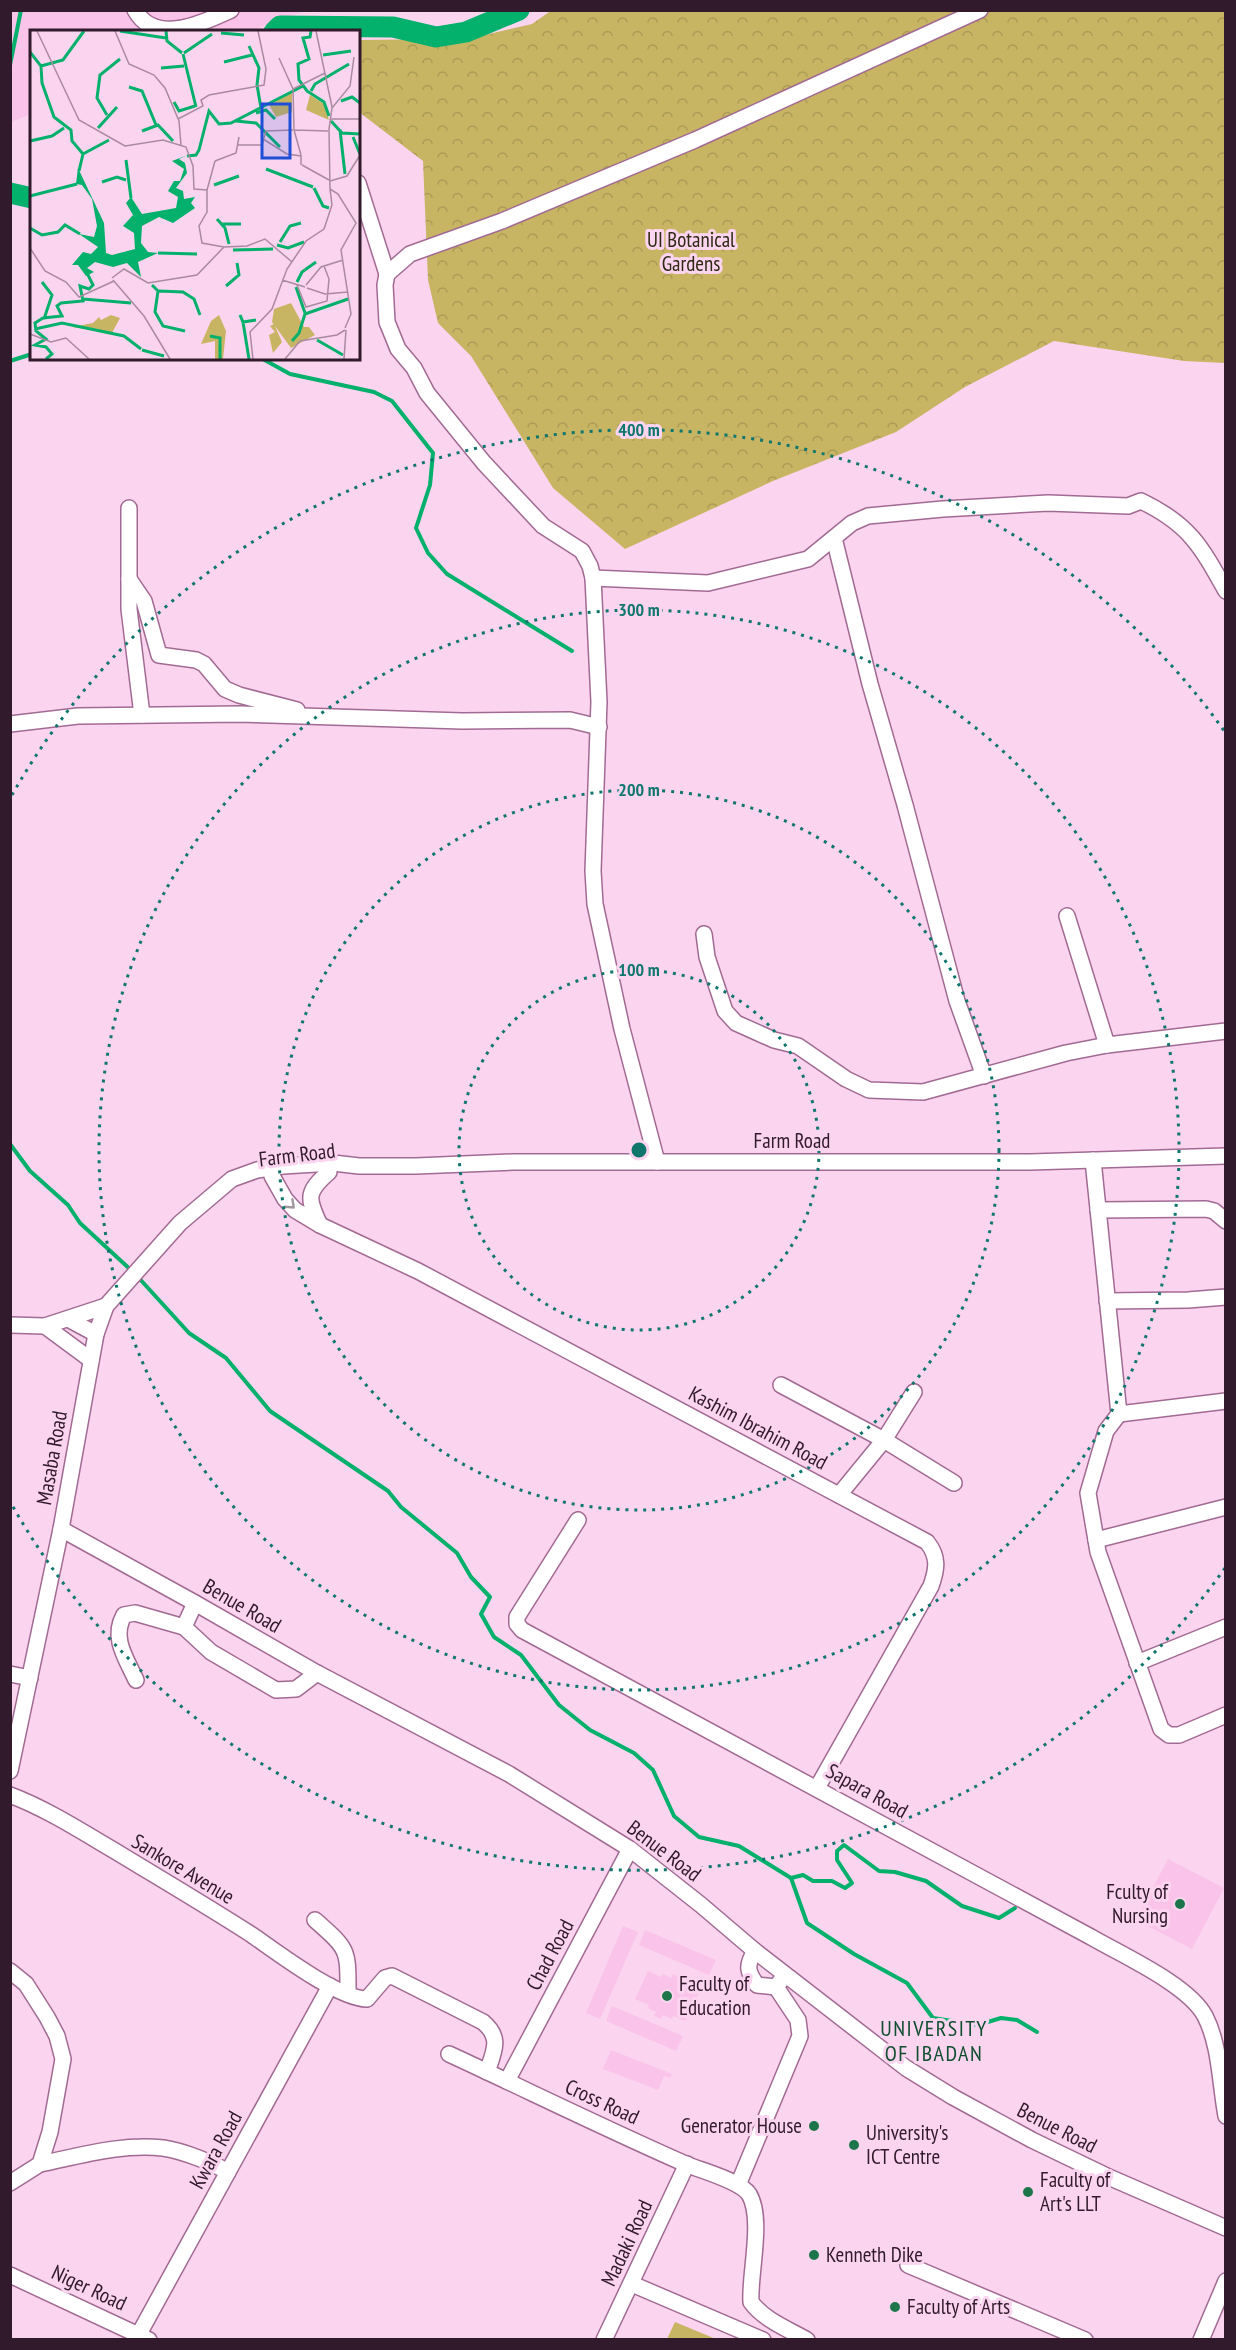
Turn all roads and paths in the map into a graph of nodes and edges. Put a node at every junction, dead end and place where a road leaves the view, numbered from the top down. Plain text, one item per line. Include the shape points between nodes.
1 (135, 10) edge
2 (231, 10) edge
3 (980, 10) edge
4 (360, 189) edge
5 (387, 274) junction
6 (129, 508) dead end
7 (834, 538) junction
8 (593, 578) junction
9 (129, 579) junction
10 (1226, 591) edge
11 (142, 715) junction
12 (312, 716) junction
13 (10, 724) edge
14 (599, 727) junction
15 (1066, 916) dead end
16 (704, 934) dead end
17 (1226, 1031) edge
18 (1107, 1045) junction
19 (984, 1076) junction
20 (1226, 1156) edge
21 (1093, 1160) junction
22 (657, 1162) junction
23 (359, 1166) junction
24 (329, 1172) junction
25 (272, 1176) junction
26 (215, 1194) junction
27 (1098, 1210) junction
28 (1226, 1221) edge
29 (320, 1225) junction
30 (1226, 1298) edge
31 (1107, 1301) junction
32 (106, 1306) junction
33 (68, 1319) junction
34 (10, 1325) edge
35 (45, 1326) junction
36 (96, 1334) junction
37 (91, 1360) junction
38 (781, 1385) dead end
39 (914, 1392) dead end
40 (1226, 1401) edge
41 (1119, 1414) junction
42 (884, 1440) junction
43 (954, 1483) dead end
44 (838, 1495) junction
45 (1226, 1507) edge
46 (578, 1520) dead end
47 (61, 1530) junction
48 (1096, 1540) junction
49 (195, 1602) junction
50 (184, 1627) junction
51 (1226, 1627) edge
52 (1137, 1663) junction
53 (317, 1673) junction
54 (10, 1674) edge
55 (30, 1678) junction
56 (136, 1680) dead end
57 (1226, 1715) edge
58 (10, 1771) edge
59 (817, 1788) junction
60 (10, 1795) edge
61 (630, 1849) junction
62 (315, 1920) dead end
63 (755, 1951) junction
64 (10, 1971) edge
65 (780, 1980) junction
66 (330, 1986) junction
67 (348, 1994) junction
68 (449, 2054) dead end
69 (487, 2072) junction
70 (507, 2081) junction
71 (1226, 2116) edge
72 (40, 2164) junction
73 (687, 2164) junction
74 (228, 2172) junction
75 (10, 2183) edge
76 (738, 2185) junction
77 (1226, 2228) edge
78 (908, 2265) dead end
79 (10, 2275) edge
80 (1226, 2281) edge
81 (632, 2284) junction
82 (144, 2337) edge
83 (604, 2340) edge
84 (764, 2340) edge
85 (807, 2340) edge
86 (1085, 2340) edge
87 (1201, 2340) edge

1 - 2 street via 151,27 168,30
3 - 5 street via 695,140 502,221 410,254
4 - 5 street
5 - 8 street via 387,322 398,349 484,462 543,526 582,551
6 - 9 street
7 - 8 street via 808,559 708,583
7 - 10 street via 868,516 1048,503 1128,506 1141,501 1178,522 1200,546
7 - 19 street via 957,1001
8 - 14 street
9 - 11 street
9 - 12 street via 144,601 159,655 196,660 225,689
11 - 12 street
11 - 13 street via 78,716
12 - 14 street via 570,720
14 - 22 street via 593,871 596,904 622,1029
15 - 18 street
16 - 19 street via 724,1011 736,1023 798,1046 846,1079 869,1090 923,1092
17 - 18 street
18 - 19 street
20 - 21 street, Farm Road
21 - 22 street, Farm Road
21 - 27 street
22 - 23 street, Farm Road
23 - 24 street, Farm Road
23 - 26 street, Farm Road via 333,1162 257,1170 232,1179
24 - 25 street, Farm Road
24 - 29 street via 310,1193 311,1207
25 - 26 street, Farm Road
25 -> 29 street, Kashim Ibrahim Road via 285,1199
26 - 32 street, Masaba Road via 180,1223
27 - 28 street via 1206,1209
27 - 31 street
29 - 44 street, Kashim Ibrahim Road via 418,1271
30 - 31 street
31 - 41 street
32 - 33 street
32 - 36 street, Masaba Road
33 - 35 street
33 - 36 street
34 - 35 street
35 - 37 street
36 - 37 street, Masaba Road
37 - 47 street, Masaba Road
38 - 42 street
39 - 42 street
40 - 41 street
41 - 48 street via 1106,1431 1088,1493
42 - 43 street
42 - 44 street
44 - 59 street, Kashim Ibrahim Road via 927,1542 937,1564 930,1586
45 - 48 street
46 - 59 street, Sapara Road via 517,1617 522,1630
47 - 49 street, Benue Road
47 - 55 street, Masaba Road
48 - 52 street
49 - 50 street
49 - 53 street, Benue Road
50 - 53 street via 211,1652 276,1690 296,1689
50 - 56 street via 135,1613 124,1615 118,1626 118,1643
51 - 52 street
52 - 57 street via 1161,1729 1169,1735 1179,1735
53 - 61 street, Benue Road via 509,1774
54 - 55 street
55 - 58 street, Masaba Road
59 - 71 street, Sapara Road via 1180,1988 1199,2008 1209,2028
60 - 66 street, Sankore Avenue via 96,1840 207,1906
61 - 63 street, Benue Road
61 - 70 street, Chad Road
62 - 67 street via 342,1944 348,1959
63 - 65 street, Benue Road
63 - 65 street via 747,1966 757,1985
64 - 72 street via 26,1984 48,2017 63,2059
65 - 76 street via 798,2020 800,2036
65 - 77 street, Benue Road via 952,2097 1091,2169
66 - 67 street, Sankore Avenue
66 - 74 street, Kwara Road
67 - 69 street via 367,2000 385,1978 392,1976 483,2022 493,2030 496,2041
68 - 69 street, Cross Road
69 - 70 street, Cross Road
70 - 73 street, Cross Road
72 - 74 street via 122,2148 164,2148 213,2163
72 - 75 street
73 - 76 street, Cross Road
73 - 81 street, Madaki Road
74 - 82 street, Kwara Road
76 - 85 street via 748,2193 754,2216 756,2249 751,2302 774,2322
78 - 86 street
79 - 82 street, Niger Road
80 - 87 street
81 - 83 street, Madaki Road
81 - 84 street

